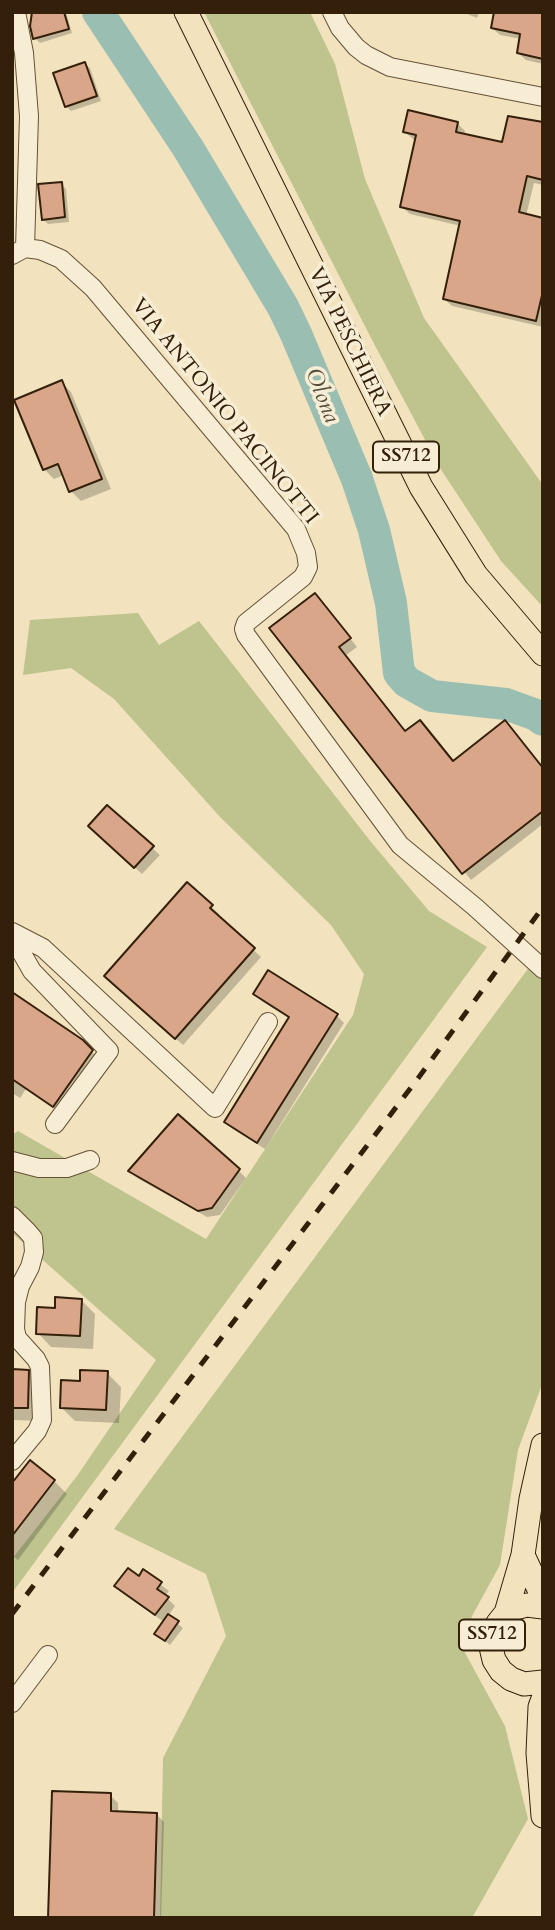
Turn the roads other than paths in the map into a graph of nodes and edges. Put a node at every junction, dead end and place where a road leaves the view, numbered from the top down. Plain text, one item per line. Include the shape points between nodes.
1 (16, 12) edge
2 (186, 12) edge
3 (336, 20) edge
4 (543, 97) edge
5 (18, 252) edge
6 (543, 654) edge
7 (12, 934) edge
8 (543, 969) edge
9 (268, 1021) dead end
10 (55, 1124) dead end
11 (90, 1160) dead end
12 (12, 1161) edge
13 (12, 1216) edge
14 (30, 1267) junction
15 (12, 1279) edge
16 (543, 1445) edge
17 (12, 1461) edge
18 (523, 1555) junction
19 (543, 1598) edge
20 (543, 1607) edge
21 (506, 1613) junction
22 (48, 1655) dead end
23 (501, 1671) junction
24 (543, 1682) edge
25 (543, 1699) edge
26 (12, 1703) edge
27 (538, 1753) junction
28 (543, 1816) edge

1 - 5 street, VIA ANTONIO PACINOTTI via 29,116
2 - 6 main road, VIA PESCHIERA / SS712 via 421,487 476,575
3 - 4 street via 356,47 390,67
5 - 8 street, VIA ANTONIO PACINOTTI via 40,250 61,259 93,288 296,529 308,567 303,577 246,623 246,635 400,845
7 - 9 street via 43,948 215,1108
7 - 10 street via 32,971 109,1051
11 - 12 street via 67,1168 39,1168
13 - 14 street via 33,1238
14 - 15 street
14 - 17 street via 16,1301 15,1329 40,1367 42,1420
16 - 18 main road, SS712
18 - 19 main road, SS712
18 - 21 main road, SS712
20 - 21 main road, SS712 via 527,1605
21 - 23 main road, SS712 via 492,1634 494,1660
22 - 26 street
23 - 24 main road, SS712 via 524,1684
23 - 27 main road, SS712 via 526,1708
25 - 27 main road, SS712
27 - 28 main road, SS712

